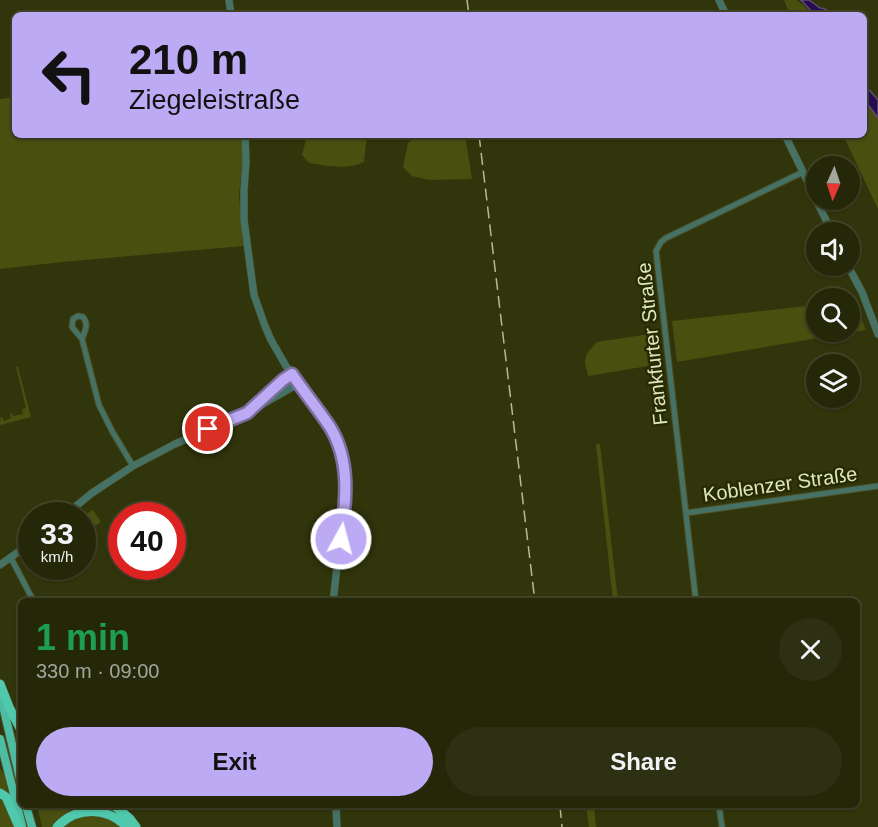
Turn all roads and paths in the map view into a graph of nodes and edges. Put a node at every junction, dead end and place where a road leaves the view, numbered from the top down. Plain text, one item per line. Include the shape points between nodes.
1 (245, 138) edge
2 (786, 138) edge
3 (803, 172) junction
4 (806, 178) edge
5 (853, 276) edge
6 (878, 334) edge
7 (82, 339) dead end
8 (292, 374) junction
9 (298, 384) junction
10 (247, 413) junction
11 (133, 466) junction
12 (878, 486) edge
13 (82, 502) edge
14 (686, 513) junction
15 (18, 552) edge
16 (10, 558) junction
17 (0, 565) edge
18 (32, 598) edge
19 (334, 598) edge
20 (696, 598) edge
21 (0, 684) edge
22 (0, 691) edge
23 (18, 724) edge
24 (0, 739) edge
25 (18, 770) edge
26 (0, 793) edge
27 (27, 808) edge
28 (117, 808) edge
29 (336, 808) edge
30 (719, 808) edge
31 (21, 827) edge
32 (32, 827) edge
33 (57, 827) edge
34 (127, 827) edge
35 (136, 827) edge
36 (338, 827) edge
37 (722, 827) edge

1 - 8 street via 244,220 254,295 271,340
2 - 3 street
3 - 4 street
3 - 14 street, Frankfurter Straße via 666,238 657,251
5 - 6 street
7 - 11 street via 99,405
8 - 9 street
8 - 10 street
9 - 10 street
9 - 19 street via 331,428 344,463 344,515
10 - 11 street
11 - 13 street
12 - 14 street, Koblenzer Straße
14 - 20 street, Frankfurter Straße
15 - 16 street
16 - 17 street
16 - 18 street
21 - 23 highway
22 - 25 highway
24 - 31 highway
26 - 31 highway via 6,797
27 - 32 highway
28 - 35 highway
29 - 36 street
30 - 37 street
33 - 34 highway via 86,811 115,817

